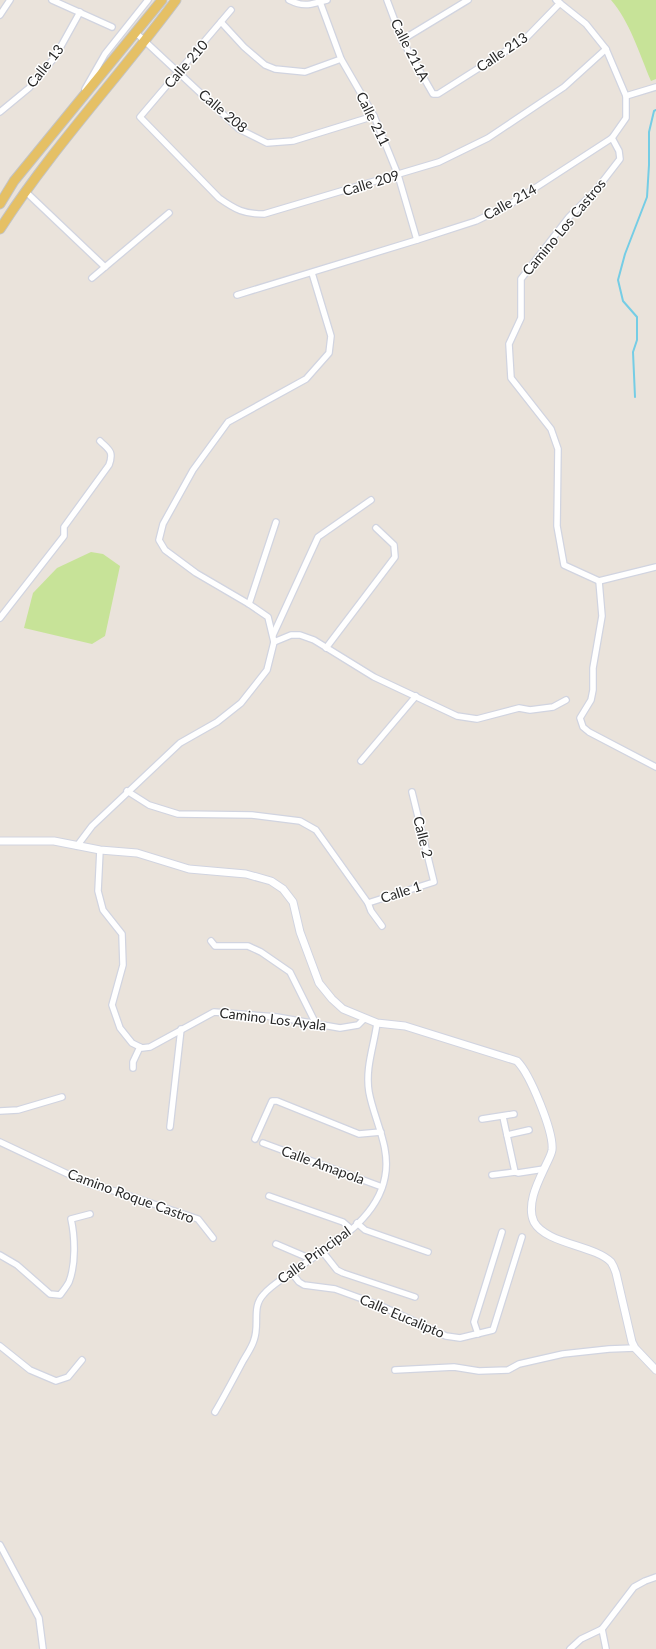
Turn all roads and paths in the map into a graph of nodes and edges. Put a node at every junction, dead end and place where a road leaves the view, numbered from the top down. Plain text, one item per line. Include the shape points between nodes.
1 (10, 0) edge
2 (52, 0) edge
3 (148, 0) edge
4 (162, 0) edge
5 (176, 0) edge
6 (289, 0) edge
7 (328, 0) edge
8 (387, 0) edge
9 (468, 0) edge
10 (320, 2) junction
11 (558, 2) edge
12 (231, 10) dead end
13 (80, 12) junction
14 (0, 15) edge
15 (221, 22) junction
16 (112, 27) dead end
17 (135, 32) junction
18 (402, 40) junction
19 (146, 41) junction
20 (606, 49) junction
21 (341, 59) junction
22 (179, 72) junction
23 (656, 86) edge
24 (438, 94) joint
25 (626, 96) junction
26 (80, 100) junction
27 (0, 112) edge
28 (374, 116) junction
29 (140, 117) joint
30 (612, 138) junction
31 (398, 175) junction
32 (25, 191) junction
33 (0, 204) edge
34 (169, 213) dead end
35 (0, 230) edge
36 (417, 240) junction
37 (105, 267) junction
38 (312, 273) junction
39 (92, 278) dead end
40 (237, 295) dead end
41 (100, 441) dead end
42 (371, 500) dead end
43 (276, 522) dead end
44 (376, 528) dead end
45 (656, 567) edge
46 (599, 581) junction
47 (249, 604) junction
48 (0, 618) edge
49 (273, 635) junction
50 (274, 642) junction
51 (326, 648) junction
52 (416, 696) junction
53 (566, 700) dead end
54 (361, 761) dead end
55 (656, 767) edge
56 (128, 790) junction
57 (412, 792) dead end
58 (0, 841) edge
59 (77, 846) junction
60 (100, 850) junction
61 (434, 882) joint
62 (368, 903) junction
63 (382, 926) dead end
64 (211, 941) dead end
65 (364, 1019) junction
66 (377, 1023) junction
67 (316, 1024) junction
68 (181, 1029) junction
69 (140, 1047) junction
70 (134, 1068) dead end
71 (62, 1096) dead end
72 (0, 1111) edge
73 (514, 1114) dead end
74 (503, 1117) junction
75 (482, 1119) dead end
76 (170, 1127) dead end
77 (529, 1130) dead end
78 (381, 1132) junction
79 (507, 1135) junction
80 (255, 1139) dead end
81 (0, 1142) edge
82 (263, 1143) dead end
83 (544, 1169) junction
84 (515, 1172) junction
85 (492, 1175) dead end
86 (382, 1187) junction
87 (269, 1196) dead end
88 (90, 1214) dead end
89 (357, 1224) junction
90 (351, 1229) junction
91 (502, 1232) dead end
92 (522, 1237) dead end
93 (213, 1238) dead end
94 (276, 1244) dead end
95 (322, 1251) junction
96 (428, 1252) dead end
97 (0, 1255) edge
98 (311, 1259) junction
99 (291, 1272) junction
100 (415, 1297) dead end
101 (478, 1334) junction
102 (0, 1346) edge
103 (635, 1348) junction
104 (82, 1360) dead end
105 (395, 1370) dead end
106 (656, 1370) edge
107 (215, 1412) dead end
108 (0, 1544) edge
109 (656, 1577) edge
110 (602, 1629) junction
111 (43, 1649) edge
112 (570, 1649) edge
113 (606, 1649) edge

1 - 14 street
2 - 13 street
3 - 26 street via 105,54
4 - 17 main road
5 - 19 main road
6 - 10 street via 308,6
7 - 10 street
8 - 18 street, Calle 211A
9 - 18 street
10 - 21 street, Calle 211
11 - 20 street, Calle 214 via 586,24
11 - 24 street, Calle 213 via 526,38
12 - 15 street, Calle 210
13 - 16 street
13 - 27 street, Calle 13 via 55,57 28,88
15 - 21 street via 265,66 305,72
15 - 22 street, Calle 210
17 - 19 street, Calle 208
17 - 26 main road
18 - 24 street, Calle 211A via 433,94
19 - 22 street, Calle 208
19 - 32 main road
20 - 25 street, Calle 214
20 - 31 street, Calle 209 via 564,87 488,138 440,162
21 - 28 street, Calle 211
22 - 28 street, Calle 208 via 239,128 267,143 293,141
22 - 29 street, Calle 210
23 - 25 street
25 - 30 street, Calle 214 via 626,118
26 - 33 main road via 14,181
28 - 31 street, Calle 211
29 - 31 street, Calle 209 via 219,198 233,209 248,214 264,214
30 - 36 street, Calle 214 via 509,205 476,221
30 - 46 street, Camino Los Castros via 620,151 620,159 596,190 569,217 521,279 521,318 509,344 511,378 551,430 558,449 557,526 564,565
31 - 36 street, Calle 211
32 - 35 main road
32 - 37 street
34 - 37 street
36 - 38 street, Calle 214
37 - 39 street
38 - 40 street, Calle 214
38 - 47 street via 331,336 329,353 306,378 228,422 193,470 163,524 159,540 165,550 196,573
41 - 48 street via 110,450 112,456 109,465 64,528 64,536
42 - 49 street via 318,537
43 - 47 street
44 - 51 street via 394,545 395,557
45 - 46 street
46 - 55 street via 602,616 592,668 593,690 591,700 580,718 587,731
47 - 49 street via 268,617
49 - 50 street
50 - 51 street via 291,635 300,635
50 - 56 street via 267,670 242,703 217,722 180,743
51 - 52 street via 374,677
52 - 53 street via 458,716 477,719 519,708 530,710 553,707
52 - 54 street
56 - 59 street via 92,826
56 - 62 street via 149,805 178,814 252,815 300,821 316,830
57 - 61 street, Calle 2
58 - 59 street via 54,841
59 - 60 street
60 - 65 street via 138,853 189,869 246,874 271,881 283,889 293,902 300,932 319,983 343,1008
60 - 69 street via 98,891 104,910 122,934 123,965 112,1005 120,1028 132,1043
61 - 62 street, Calle 1
62 - 63 street
64 - 67 street via 215,946 248,946 290,972
65 - 66 street
65 - 67 street, Camino Los Ayala via 358,1025 340,1028
66 - 78 street, Calle Principal via 368,1078 369,1092
66 - 83 street via 405,1026 517,1062 533,1085 552,1139 552,1152
67 - 68 street, Camino Los Ayala via 277,1017 214,1012
68 - 69 street, Camino Los Ayala via 150,1047
68 - 76 street
69 - 70 street via 133,1062
71 - 72 street via 18,1110
73 - 74 street
74 - 75 street
74 - 79 street
77 - 79 street
78 - 80 street via 359,1134 272,1101
78 - 86 street, Calle Principal via 385,1149 385,1176
79 - 84 street
81 - 93 street, Camino Roque Castro via 89,1184 198,1219
82 - 86 street, Calle Amapola
83 - 84 street
83 - 103 street via 532,1202 534,1222 542,1231 600,1255 612,1263
84 - 85 street
86 - 89 street, Calle Principal via 378,1200
87 - 90 street via 343,1222
88 - 97 street via 71,1219 74,1256 69,1282 60,1294 50,1294 17,1265
89 - 90 street, Calle Principal
89 - 96 street via 365,1230
90 - 95 street, Calle Principal
91 - 101 street via 474,1322
92 - 101 street, Calle Eucalipto via 493,1330
94 - 98 street
95 - 98 street, Calle Principal
95 - 100 street via 343,1273
98 - 99 street, Calle Principal
99 - 101 street, Calle Eucalipto via 304,1285 335,1289 379,1305 446,1336 460,1338
99 - 107 street, Calle Principal via 264,1294 257,1304 254,1340
102 - 104 street via 30,1370 56,1381 68,1377
103 - 105 street via 563,1354 519,1364 508,1370 479,1371 454,1367
103 - 106 street
108 - 111 street via 39,1618
109 - 110 street via 634,1587
110 - 112 street via 581,1639
110 - 113 street

